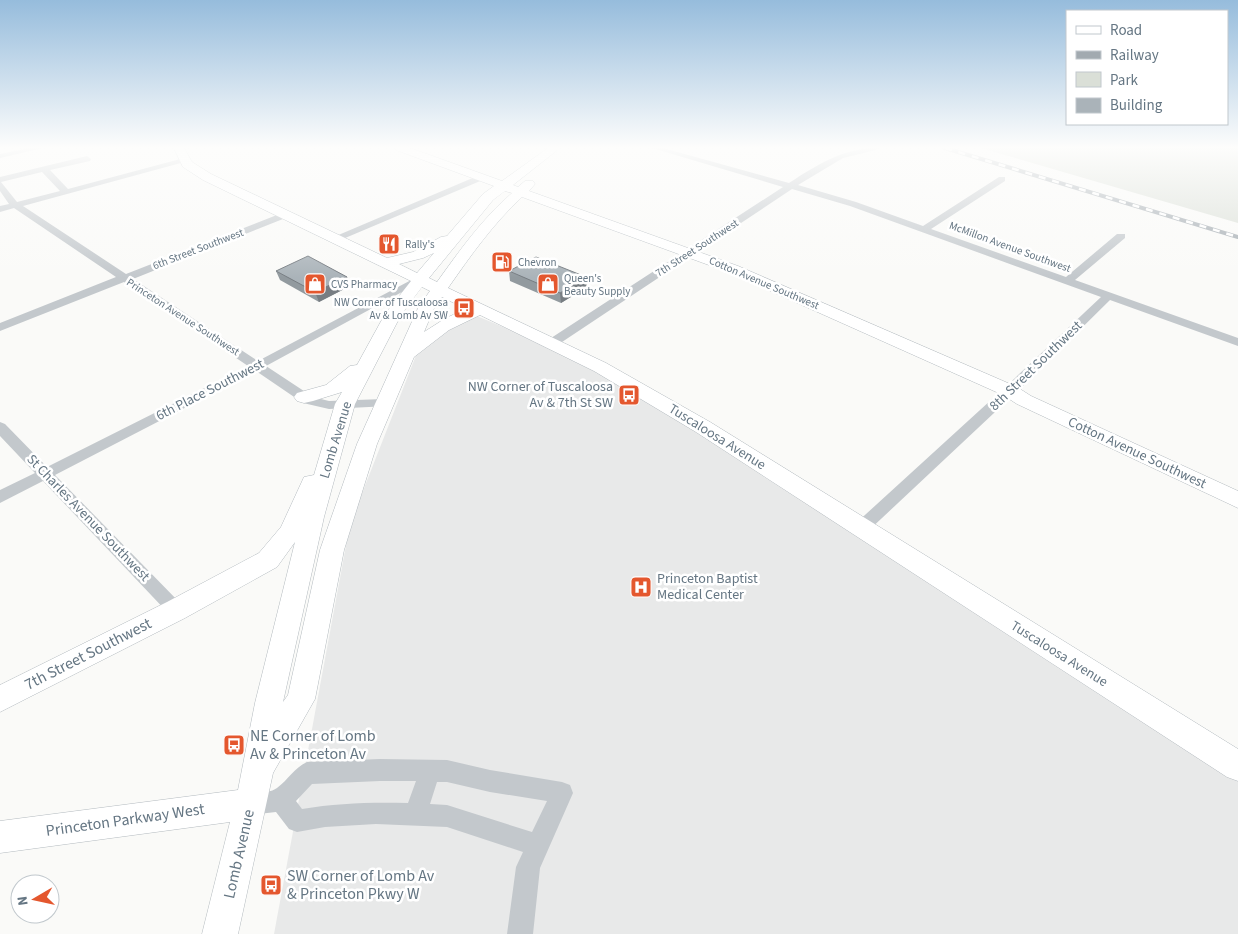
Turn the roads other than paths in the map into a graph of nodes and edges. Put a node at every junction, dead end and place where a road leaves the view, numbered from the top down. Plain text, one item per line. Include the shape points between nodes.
1 (5, 192) edge
2 (66, 192) edge
3 (236, 192) edge
4 (449, 192) edge
5 (494, 192) edge
6 (521, 192) joint
7 (783, 192) edge
8 (810, 192) edge
9 (982, 192) edge
10 (545, 200) junction
11 (15, 205) junction
12 (0, 209) edge
13 (285, 215) junction
14 (491, 221) junction
15 (924, 229) junction
16 (455, 235) junction
17 (1121, 236) dead end
18 (334, 239) junction
19 (690, 253) junction
20 (385, 263) junction
21 (124, 278) junction
22 (1067, 280) junction
23 (428, 284) junction
24 (1108, 296) junction
25 (482, 310) junction
26 (0, 327) edge
27 (1238, 342) edge
28 (552, 343) junction
29 (376, 347) junction
30 (404, 358) junction
31 (258, 366) junction
32 (1010, 391) junction
33 (304, 397) junction
34 (384, 403) junction
35 (345, 404) junction
36 (0, 427) edge
37 (335, 442) junction
38 (46, 474) junction
39 (1238, 486) edge
40 (0, 497) edge
41 (1238, 500) edge
42 (860, 529) junction
43 (176, 610) junction
44 (0, 699) edge
45 (1238, 766) edge
46 (430, 771) junction
47 (263, 792) junction
48 (415, 814) junction
49 (0, 837) edge
50 (538, 846) junction
51 (220, 934) edge
52 (520, 934) edge

1 - 11 street, Princeton Avenue Southwest
2 - 11 street
3 - 13 main road, Tuscaloosa Avenue
4 - 18 street
5 - 16 main road, Lomb Avenue
6 - 10 main road, Cotton Avenue Southwest
6 - 14 main road, Lomb Avenue
7 - 19 street, 7th Street Southwest
8 - 15 street, McMillon Avenue Southwest
9 - 15 street
10 - 14 main road via 512,209
10 - 19 main road, Cotton Avenue Southwest
11 - 12 street
11 - 21 street, Princeton Avenue Southwest
13 - 18 main road, Tuscaloosa Avenue
13 - 21 street, 6th Street Southwest
14 - 23 main road, Lomb Avenue via 456,268
15 - 22 street, McMillon Avenue Southwest
16 - 20 main road via 418,255
16 - 23 main road, Lomb Avenue
17 - 22 street
18 - 20 main road, Tuscaloosa Avenue
19 - 28 street, 7th Street Southwest
19 - 32 main road, Cotton Avenue Southwest
20 - 23 main road, Tuscaloosa Avenue
21 - 26 street, 6th Street Southwest
21 - 31 street, Princeton Avenue Southwest
22 - 24 street, McMillon Avenue Southwest
23 - 25 main road, Tuscaloosa Avenue
23 - 29 main road, Lomb Avenue via 393,314
23 - 30 main road, Lomb Avenue via 427,306
23 - 31 street, 6th Place Southwest
24 - 27 street, McMillon Avenue Southwest
24 - 32 street, 8th Street Southwest
25 - 28 main road, Tuscaloosa Avenue
25 - 30 main road via 448,322
28 - 42 main road, Tuscaloosa Avenue via 600,367 702,427
29 - 33 main road via 338,388
29 - 35 main road, Lomb Avenue
30 - 34 main road, Lomb Avenue
31 - 33 street, Princeton Avenue Southwest
31 - 38 street, 6th Place Southwest
32 - 39 main road, Cotton Avenue Southwest via 1030,395
32 - 41 main road, Cotton Avenue Southwest
32 - 42 street, 8th Street Southwest
33 - 35 street, Princeton Avenue Southwest via 329,405
34 - 35 street, Princeton Avenue Southwest
34 - 47 main road, Lomb Avenue via 332,550 301,699
35 - 37 main road, Lomb Avenue
36 - 38 street, St Charles Avenue Southwest
37 - 43 main road, 7th Street Southwest via 305,496 290,532 268,560
37 - 47 main road, Lomb Avenue via 313,517 269,703
38 - 40 street, 6th Place Southwest
38 - 43 street, St Charles Avenue Southwest
42 - 45 main road, Tuscaloosa Avenue
43 - 44 main road, 7th Street Southwest
46 - 47 street via 307,773
46 - 48 street
46 - 50 street via 447,771 562,793
47 - 48 street via 297,821 325,816
47 - 49 main road, Princeton Parkway West
47 - 51 main road, Lomb Avenue
48 - 50 street via 447,816
50 - 52 street via 528,867

